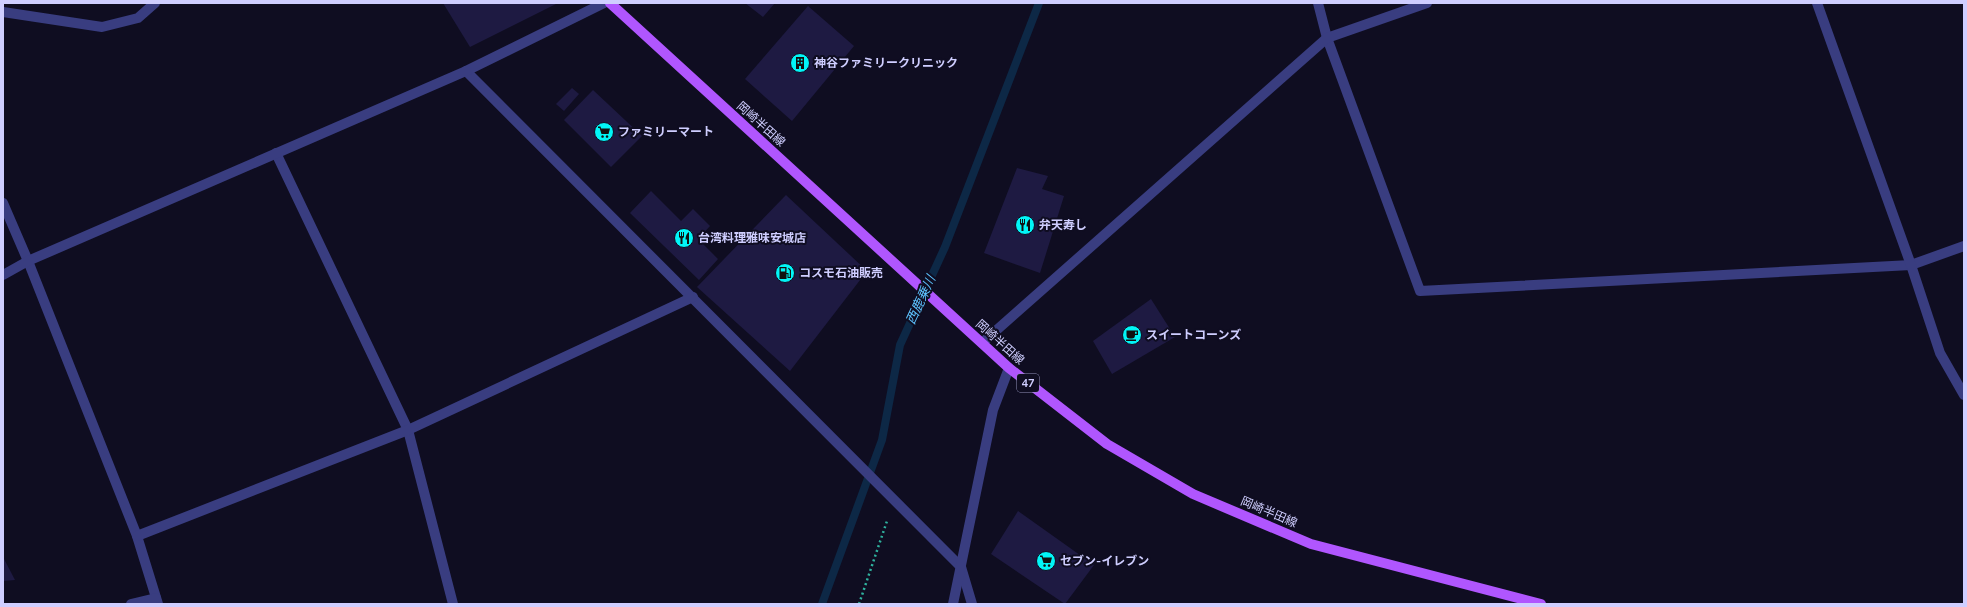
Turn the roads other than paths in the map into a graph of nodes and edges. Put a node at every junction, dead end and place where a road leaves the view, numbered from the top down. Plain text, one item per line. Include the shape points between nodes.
1 (155, 3) edge
2 (604, 3) edge
3 (610, 3) edge
4 (1318, 3) edge
5 (1427, 3) edge
6 (1816, 3) edge
7 (3, 12) edge
8 (1327, 38) junction
9 (466, 71) junction
10 (276, 153) junction
11 (3, 203) edge
12 (1964, 246) edge
13 (28, 261) junction
14 (1911, 265) junction
15 (3, 275) edge
16 (693, 297) junction
17 (982, 343) junction
18 (1009, 368) junction
19 (1964, 395) edge
20 (408, 430) junction
21 (137, 536) junction
22 (961, 567) junction
23 (157, 601) edge
24 (131, 604) edge
25 (453, 604) edge
26 (953, 604) edge
27 (972, 604) edge
28 (1541, 604) edge

1 - 7 street via 138,18 102,27
2 - 9 street
3 - 17 main road, 岡崎半田線 / 47
4 - 8 street
5 - 8 street
6 - 14 street
8 - 14 street via 1420,291
8 - 17 street
9 - 10 street
9 - 16 street
10 - 13 street
10 - 20 street
11 - 13 street
12 - 14 street
13 - 15 street
13 - 21 street
14 - 19 street via 1940,353
16 - 20 street
16 - 22 street
17 - 18 main road, 岡崎半田線 / 47
18 - 22 street via 994,410
18 - 28 main road, 岡崎半田線 / 47 via 1107,444 1193,494 1311,544
20 - 21 street
20 - 25 street
21 - 23 street
22 - 26 street
22 - 27 street
23 - 24 street

